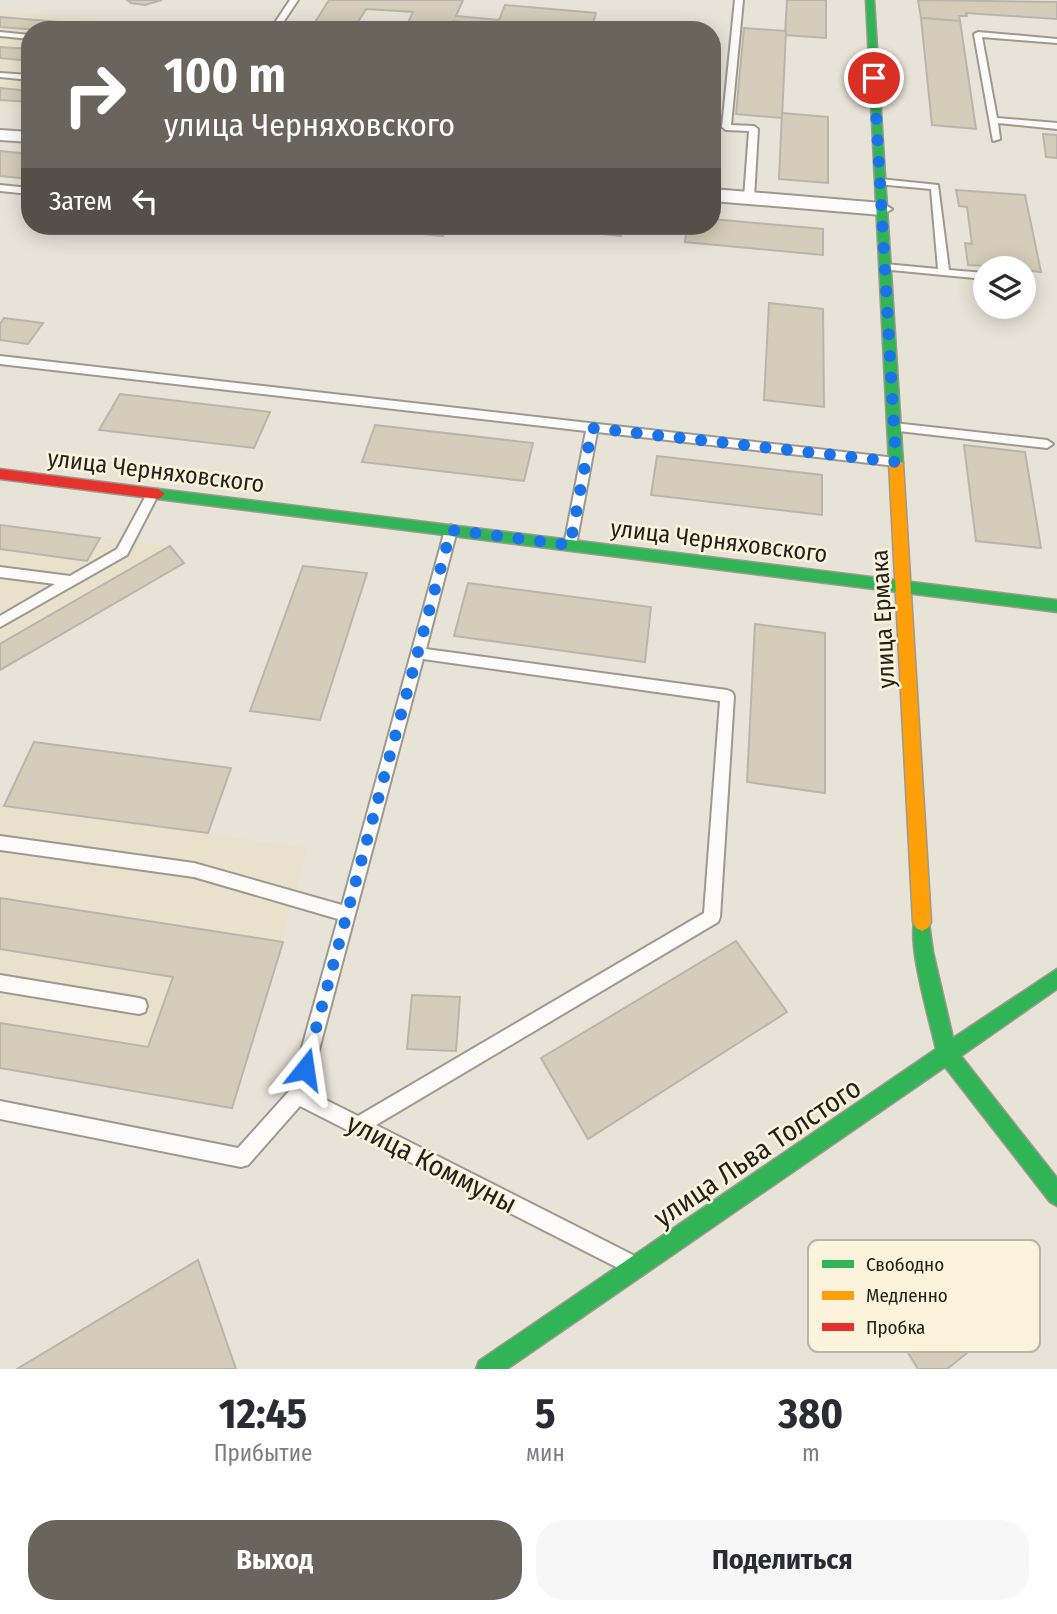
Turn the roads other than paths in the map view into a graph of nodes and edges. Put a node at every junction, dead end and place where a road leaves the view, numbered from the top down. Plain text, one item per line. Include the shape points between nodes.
1 (294, 0) edge
2 (739, 0) edge
3 (870, 0) edge
4 (280, 21) edge
5 (0, 34) edge
6 (21, 36) edge
7 (1057, 41) edge
8 (0, 75) edge
9 (21, 77) edge
10 (993, 120) junction
11 (1057, 125) edge
12 (0, 135) edge
13 (21, 136) edge
14 (996, 139) dead end
15 (880, 182) junction
16 (0, 188) edge
17 (21, 190) edge
18 (721, 196) edge
19 (749, 198) junction
20 (882, 209) junction
21 (885, 267) junction
22 (944, 273) junction
23 (973, 275) edge
24 (0, 360) edge
25 (894, 427) junction
26 (592, 428) junction
27 (1047, 443) dead end
28 (896, 462) junction
29 (0, 474) edge
30 (153, 493) junction
31 (451, 530) junction
32 (570, 545) junction
33 (0, 572) edge
34 (72, 581) junction
35 (904, 587) junction
36 (1057, 606) edge
37 (0, 622) edge
38 (418, 653) junction
39 (0, 843) edge
40 (347, 914) junction
41 (1057, 978) edge
42 (0, 984) edge
43 (139, 1006) dead end
44 (947, 1054) junction
45 (298, 1095) junction
46 (0, 1110) edge
47 (358, 1126) junction
48 (1057, 1195) edge
49 (636, 1267) junction
50 (487, 1369) edge

1 - 4 lane
2 - 19 lane via 726,127 754,129
3 - 15 street, улица Ермака
5 - 6 lane
7 - 10 lane via 978,34
8 - 9 lane
10 - 11 lane
10 - 14 lane
12 - 13 street
15 - 20 street, улица Ермака
15 - 22 lane via 934,187
16 - 17 lane
18 - 19 street
19 - 20 street
20 - 21 street, улица Ермака
21 - 22 lane
21 - 25 street, улица Ермака
22 - 23 lane
24 - 26 lane
25 - 27 lane
25 - 28 street, улица Ермака
26 - 28 lane
26 - 32 lane
28 - 35 street, улица Ермака
29 - 30 street, улица Черняховского
30 - 31 street, улица Черняховского
30 - 34 lane via 122,552
31 - 32 street, улица Черняховского
31 - 38 lane
32 - 35 street, улица Черняховского
33 - 34 lane
34 - 37 lane
35 - 36 street, улица Черняховского
35 - 44 street, улица Ермака via 924,952
38 - 40 lane
38 - 47 lane via 727,696 712,917
39 - 40 lane via 194,870
40 - 45 lane
41 - 44 street, улица Льва Толстого
42 - 43 lane
44 - 48 street, улица Ермака
44 - 49 street, улица Льва Толстого
45 - 46 lane via 241,1158
45 - 47 lane, улица Коммуны
47 - 49 lane, улица Коммуны
49 - 50 street, улица Льва Толстого

